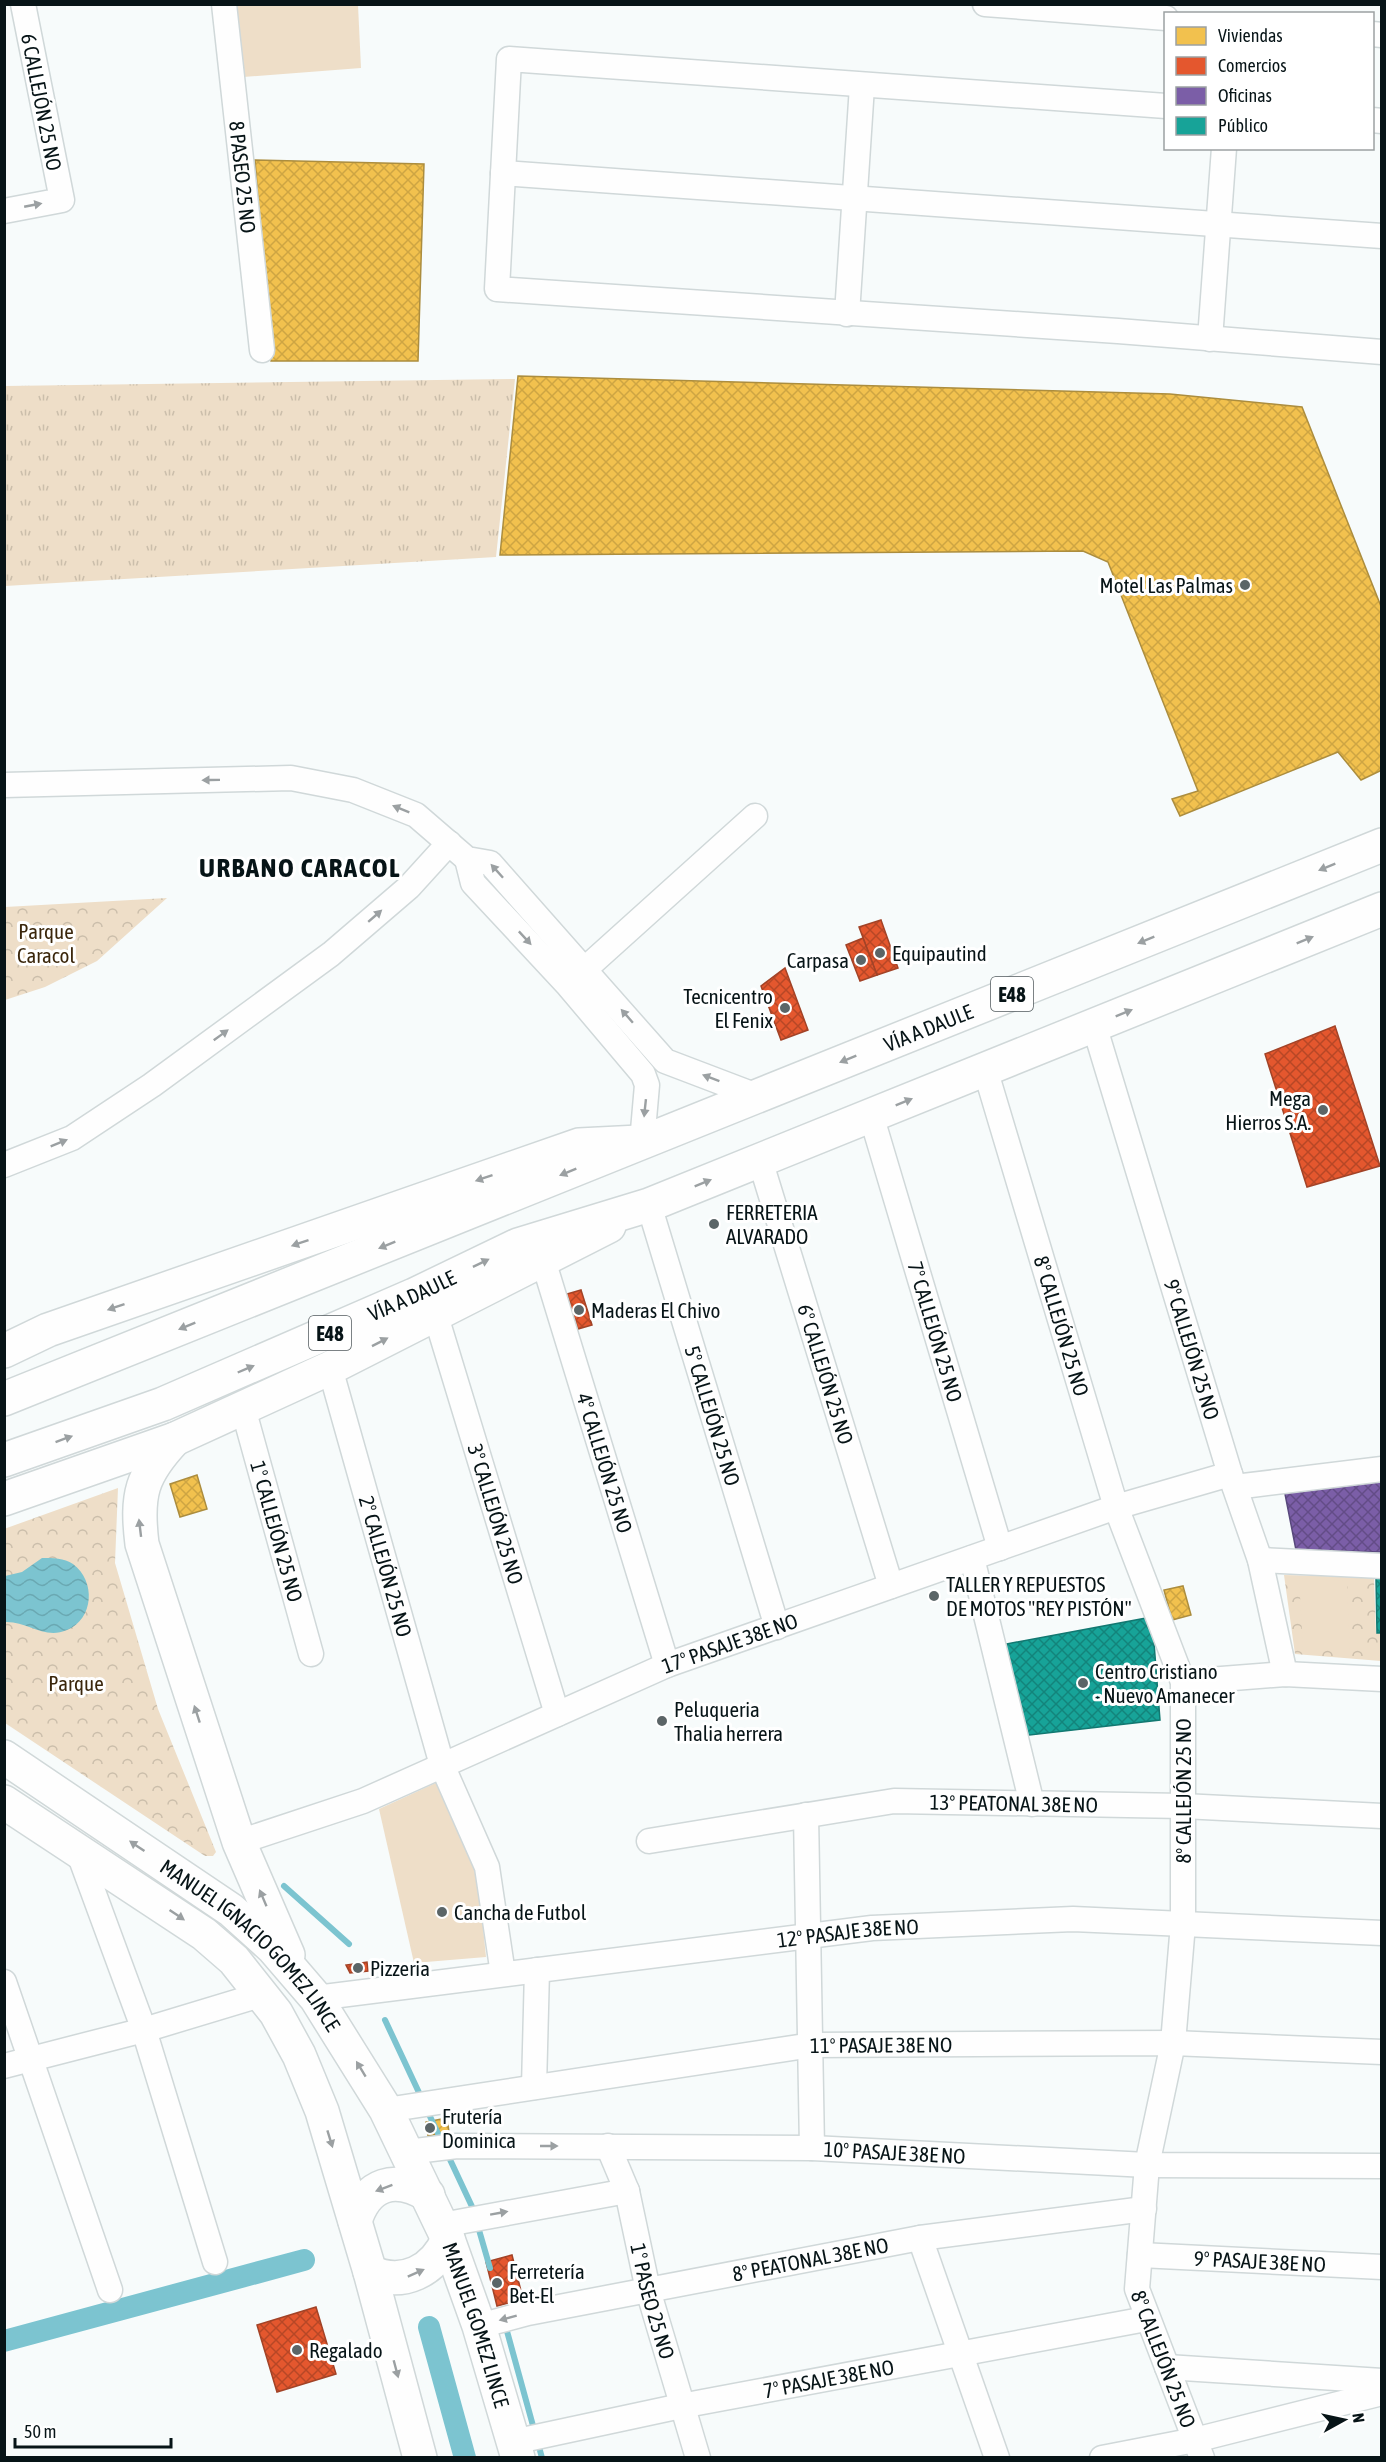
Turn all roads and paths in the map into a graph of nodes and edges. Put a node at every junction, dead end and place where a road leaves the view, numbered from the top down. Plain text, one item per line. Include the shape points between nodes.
1 (23, 4) edge
2 (224, 4) edge
3 (985, 4) edge
4 (1138, 10) edge
5 (1164, 17) edge
6 (862, 86) junction
7 (1164, 106) edge
8 (1224, 150) edge
9 (503, 173) junction
10 (855, 200) junction
11 (4, 211) edge
12 (1219, 225) junction
13 (1382, 236) edge
14 (847, 314) junction
15 (1210, 339) junction
16 (262, 350) dead end
17 (1382, 352) edge
18 (4, 785) edge
19 (755, 816) dead end
20 (448, 843) junction
21 (1382, 845) edge
22 (1382, 909) edge
23 (576, 977) junction
24 (1094, 1025) junction
25 (986, 1069) junction
26 (757, 1096) junction
27 (871, 1115) junction
28 (642, 1142) junction
29 (760, 1160) junction
30 (4, 1165) edge
31 (649, 1204) junction
32 (543, 1260) junction
33 (435, 1313) junction
34 (4, 1351) edge
35 (330, 1368) junction
36 (4, 1399) edge
37 (243, 1407) junction
38 (175, 1439) junction
39 (7, 1460) edge
40 (1382, 1469) edge
41 (1233, 1480) junction
42 (4, 1499) edge
43 (1116, 1507) junction
44 (1000, 1548) junction
45 (972, 1558) junction
46 (1260, 1560) junction
47 (1382, 1566) edge
48 (891, 1586) junction
49 (777, 1627) junction
50 (311, 1654) dead end
51 (666, 1665) junction
52 (1285, 1674) junction
53 (1382, 1679) edge
54 (1183, 1682) junction
55 (557, 1714) junction
56 (4, 1756) edge
57 (442, 1765) junction
58 (4, 1802) edge
59 (1032, 1804) junction
60 (1183, 1806) junction
61 (806, 1815) junction
62 (1382, 1816) edge
63 (649, 1841) dead end
64 (239, 1842) junction
65 (77, 1848) junction
66 (1183, 1924) junction
67 (1382, 1933) edge
68 (809, 1936) junction
69 (537, 1970) junction
70 (294, 1971) junction
71 (503, 1974) junction
72 (4, 1982) edge
73 (263, 1994) junction
74 (316, 1998) junction
75 (144, 2030) junction
76 (1173, 2043) junction
77 (812, 2045) junction
78 (1382, 2052) edge
79 (33, 2058) junction
80 (4, 2066) edge
81 (534, 2087) junction
82 (386, 2110) junction
83 (608, 2146) junction
84 (812, 2148) junction
85 (407, 2152) junction
86 (1148, 2164) junction
87 (1382, 2166) edge
88 (627, 2191) junction
89 (428, 2195) junction
90 (1144, 2209) junction
91 (355, 2222) junction
92 (445, 2232) junction
93 (920, 2238) junction
94 (1140, 2255) junction
95 (215, 2262) dead end
96 (1382, 2267) edge
97 (370, 2272) junction
98 (110, 2290) dead end
99 (648, 2290) junction
100 (1146, 2319) junction
101 (479, 2326) junction
102 (962, 2354) junction
103 (1167, 2367) junction
104 (1382, 2381) edge
105 (1382, 2392) edge
106 (681, 2406) junction
107 (1198, 2449) edge
108 (516, 2450) edge
109 (420, 2457) edge
110 (698, 2457) edge
111 (997, 2457) edge
112 (1102, 2457) edge

11 -> 1 street, 6 CALLEJÓN 25 NO via 62,200
2 - 16 street, 8 PASEO 25 NO
3 - 4 street
4 - 5 street
6 - 7 street
6 - 9 street via 509,59
6 - 10 street
8 - 12 street
9 - 10 street
9 - 14 street via 496,290
10 - 12 street
10 - 14 street
12 - 13 street
12 - 15 street
14 - 15 street
15 - 17 street
20 -> 18 street via 416,815 353,790 291,778
19 - 23 street
20 - 23 street via 467,859 490,863
30 -> 20 street via 72,1138 152,1085 331,954 409,887
21 -> 26 main road, VÍA A DAULE / E48
24 -> 22 main road, VÍA A DAULE / E48
26 -> 23 street via 665,1061
23 -> 28 street via 643,1074 647,1085
24 - 25 main road, VÍA A DAULE / E48
24 - 41 street, 9° CALLEJÓN 25 NO
27 -> 25 main road, VÍA A DAULE / E48
25 - 43 street, 8° CALLEJÓN 25 NO
26 - 28 main road, VÍA A DAULE / E48
27 - 29 main road, VÍA A DAULE / E48
27 - 44 street, 7° CALLEJÓN 25 NO
28 -> 34 main road, VÍA A DAULE / E48 via 579,1145 48,1330
28 -> 36 main road, VÍA A DAULE / E48
31 -> 29 main road, VÍA A DAULE / E48
29 - 48 street, 6° CALLEJÓN 25 NO
31 - 32 main road, VÍA A DAULE / E48
39 -> 31 main road, VÍA A DAULE / E48 via 173,1400 350,1324 518,1245
31 - 49 street, 5° CALLEJÓN 25 NO
32 - 33 main road, VÍA A DAULE / E48
32 - 51 street, 4° CALLEJÓN 25 NO
35 -> 33 main road, VÍA A DAULE / E48
33 - 55 street, 3° CALLEJÓN 25 NO
35 - 37 main road, VÍA A DAULE / E48
35 - 57 street, 2° CALLEJÓN 25 NO
37 - 38 main road, VÍA A DAULE / E48
37 - 50 street, 1° CALLEJÓN 25 NO
38 - 42 main road, E48
64 -> 38 main road via 142,1544 138,1512 142,1486 153,1462
40 - 41 street, 17° PASAJE 38E NO
41 - 43 street, 17° PASAJE 38E NO
41 - 46 street, 9° CALLEJÓN 25 NO
43 - 44 street, 17° PASAJE 38E NO
43 - 54 street, 8° CALLEJÓN 25 NO
44 - 45 street, 17° PASAJE 38E NO
45 - 48 street, 17° PASAJE 38E NO
45 - 59 street
46 - 47 street
46 - 52 street, 9° CALLEJÓN 25 NO
48 - 49 street, 17° PASAJE 38E NO
49 - 51 street, 17° PASAJE 38E NO
51 - 55 street, 17° PASAJE 38E NO
52 - 53 street
52 - 54 street
54 - 60 street, 8° CALLEJÓN 25 NO
55 - 57 street, 17° PASAJE 38E NO
70 -> 56 main road, MANUEL IGNACIO GOMEZ LINCE via 231,1910
57 - 64 street, 17° PASAJE 38E NO via 363,1801
57 - 71 street, 2° CALLEJÓN 25 NO via 487,1867
58 - 65 main road, MANUEL IGNACIO GOMEZ LINCE
59 - 60 street, 13° PEATONAL 38E NO
59 - 61 street, 13° PEATONAL 38E NO via 894,1801
60 - 62 street, 13° PEATONAL 38E NO
60 - 66 street, 8° CALLEJÓN 25 NO
61 - 63 street, 13° PEATONAL 38E NO
61 - 68 street
70 -> 64 main road
65 -> 73 main road, MANUEL IGNACIO GOMEZ LINCE via 204,1934 234,1960
65 - 75 street
66 - 67 street, 12° PASAJE 38E NO
66 - 68 street, 12° PASAJE 38E NO via 1073,1919 872,1928
66 - 76 street, 8° CALLEJÓN 25 NO
68 - 69 street, 12° PASAJE 38E NO
68 - 77 street
69 - 71 street, 12° PASAJE 38E NO
69 - 81 street
70 - 74 main road, MANUEL IGNACIO GOMEZ LINCE
71 - 74 street, 12° PASAJE 38E NO
72 - 79 street
73 - 75 street
73 -> 91 main road, MANUEL IGNACIO GOMEZ LINCE via 309,2076
82 -> 74 main road, MANUEL IGNACIO GOMEZ LINCE
75 - 79 street
75 - 95 street
76 - 77 street, 11° PASAJE 38E NO
76 - 78 street, 11° PASAJE 38E NO
76 - 86 street, 8° CALLEJÓN 25 NO
77 - 81 street, 11° PASAJE 38E NO
77 - 84 street
79 - 80 street
79 - 98 street
81 - 82 street, 11° PASAJE 38E NO
82 - 85 main road, MANUEL IGNACIO GOMEZ LINCE
83 - 84 street, 10° PASAJE 38E NO
85 -> 83 street, 10° PASAJE 38E NO via 458,2146
83 - 88 street, 1° PASEO 25 NO
84 - 86 street, 10° PASAJE 38E NO
85 - 89 main road, MANUEL IGNACIO GOMEZ LINCE
86 - 87 street, 10° PASAJE 38E NO
86 - 90 street, 8° CALLEJÓN 25 NO
92 -> 88 street
88 - 99 street, 1° PASEO 25 NO
89 -> 91 main road via 407,2184 383,2186 364,2200
89 - 92 main road, MANUEL GOMEZ LINCE
90 - 93 street, 8° PEATONAL 38E NO
90 - 94 street, 8° CALLEJÓN 25 NO
91 - 97 main road
97 -> 92 main road via 396,2279 416,2274 436,2260
92 - 101 main road, MANUEL GOMEZ LINCE
93 - 99 street, 8° PEATONAL 38E NO
93 - 102 street
94 - 96 street, 9° PASAJE 38E NO
94 - 100 street, 8° CALLEJÓN 25 NO via 1137,2289
97 -> 109 main road
99 -> 101 street, 8° PEATONAL 38E NO
99 - 106 street, 1° PASEO 25 NO
100 - 102 street, 7° PASAJE 38E NO
100 - 103 street, 8° CALLEJÓN 25 NO
101 - 108 main road, MANUEL GOMEZ LINCE
102 - 106 street, 7° PASAJE 38E NO
102 - 111 street
103 - 104 street
103 - 107 street, 8° CALLEJÓN 25 NO
105 - 107 street
106 - 108 street, 7° PASAJE 38E NO
106 - 110 street, 1° PASEO 25 NO
107 - 112 street

